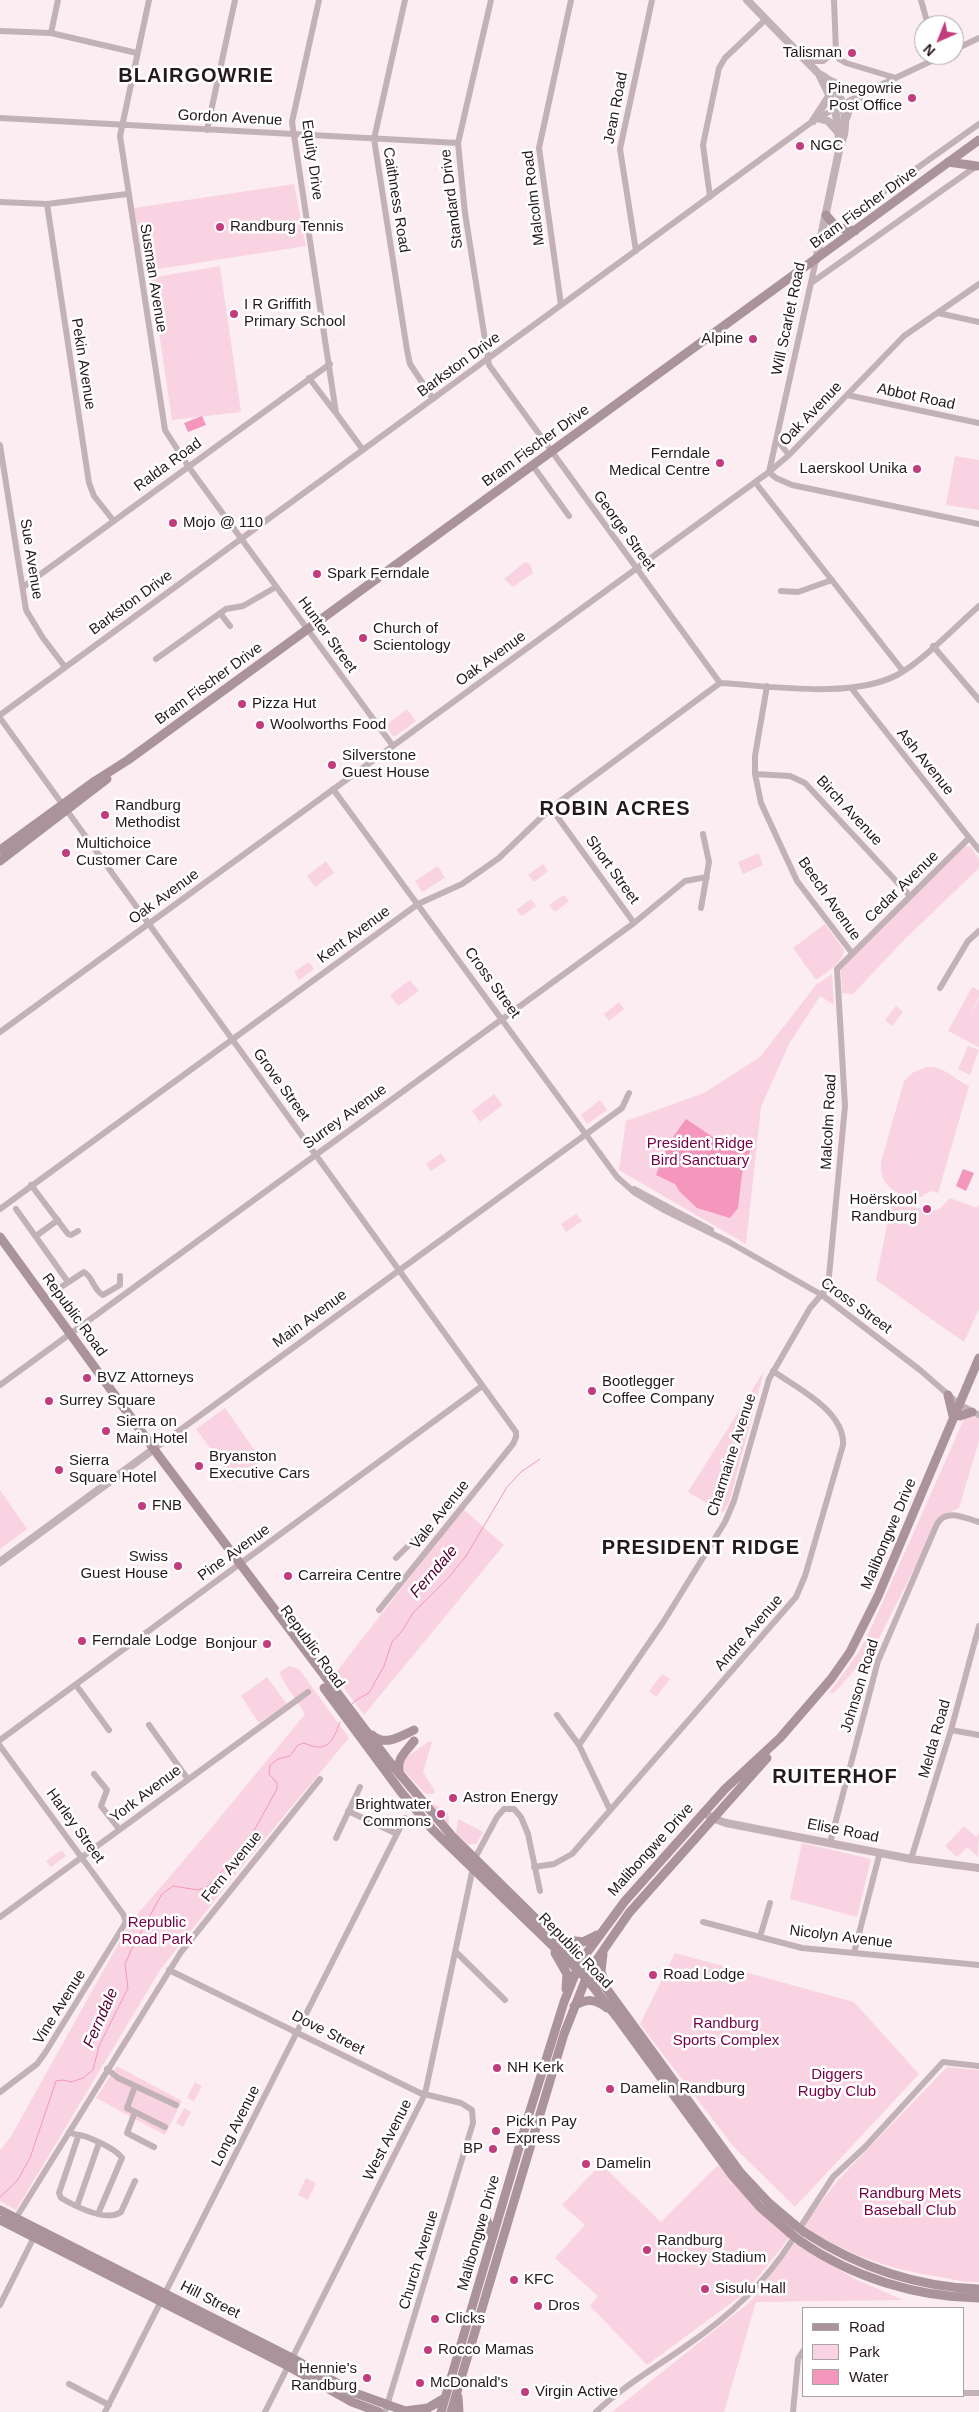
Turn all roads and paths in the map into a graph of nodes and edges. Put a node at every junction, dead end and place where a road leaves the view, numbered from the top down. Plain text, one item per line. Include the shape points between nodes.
1 (58, 0) edge
2 (149, 0) edge
3 (236, 0) edge
4 (319, 0) edge
5 (405, 0) edge
6 (491, 0) edge
7 (571, 0) edge
8 (652, 0) edge
9 (747, 0) edge
10 (834, 0) edge
11 (921, 0) edge
12 (925, 15) edge
13 (766, 19) junction
14 (0, 31) edge
15 (51, 33) junction
16 (979, 38) edge
17 (964, 45) edge
18 (836, 51) junction
19 (137, 53) junction
20 (807, 61) junction
21 (923, 65) edge
22 (819, 74) junction
23 (896, 78) junction
24 (828, 79) junction
25 (873, 89) junction
26 (862, 94) junction
27 (830, 95) junction
28 (839, 106) junction
29 (0, 118) edge
30 (815, 120) junction
31 (845, 124) junction
32 (979, 124) edge
33 (121, 125) junction
34 (207, 130) junction
35 (838, 132) junction
36 (295, 134) junction
37 (374, 139) junction
38 (979, 140) edge
39 (458, 143) junction
40 (840, 146) junction
41 (948, 162) junction
42 (978, 165) edge
43 (127, 194) junction
44 (710, 197) junction
45 (0, 202) edge
46 (868, 203) dead end
47 (47, 204) junction
48 (826, 215) junction
49 (855, 231) junction
50 (636, 251) junction
51 (816, 260) junction
52 (811, 283) junction
53 (979, 284) edge
54 (561, 305) junction
55 (938, 312) junction
56 (979, 322) edge
57 (487, 359) junction
58 (330, 364) junction
59 (309, 378) junction
60 (508, 392) joint
61 (847, 395) junction
62 (433, 399) junction
63 (336, 413) junction
64 (979, 423) edge
65 (777, 440) junction
66 (0, 445) edge
67 (363, 450) junction
68 (551, 452) junction
69 (789, 455) junction
70 (188, 466) junction
71 (533, 466) junction
72 (769, 472) junction
73 (755, 482) junction
74 (569, 516) dead end
75 (113, 520) junction
76 (979, 524) edge
77 (241, 539) junction
78 (636, 569) junction
79 (832, 580) junction
80 (275, 586) junction
81 (23, 587) junction
82 (781, 591) dead end
83 (979, 606) edge
84 (220, 613) junction
85 (230, 626) dead end
86 (307, 630) junction
87 (933, 646) junction
88 (156, 659) dead end
89 (65, 667) junction
90 (903, 671) junction
91 (720, 683) junction
92 (767, 686) junction
93 (852, 689) junction
94 (979, 700) edge
95 (0, 716) edge
96 (393, 746) junction
97 (755, 774) junction
98 (333, 789) junction
99 (551, 808) junction
100 (64, 809) junction
101 (703, 834) dead end
102 (969, 838) junction
103 (0, 850) edge
104 (979, 850) edge
105 (0, 861) edge
106 (707, 878) junction
107 (910, 896) junction
108 (418, 904) junction
109 (701, 908) dead end
110 (634, 923) junction
111 (148, 924) junction
112 (979, 931) edge
113 (852, 953) junction
114 (940, 988) dead end
115 (502, 1018) junction
116 (0, 1032) edge
117 (232, 1040) junction
118 (629, 1094) dead end
119 (586, 1134) junction
120 (316, 1154) junction
121 (31, 1186) junction
122 (0, 1209) edge
123 (16, 1209) dead end
124 (58, 1220) junction
125 (78, 1231) dead end
126 (36, 1236) junction
127 (0, 1237) edge
128 (400, 1270) junction
129 (120, 1276) dead end
130 (68, 1282) junction
131 (55, 1291) dead end
132 (822, 1295) junction
133 (70, 1332) junction
134 (979, 1358) edge
135 (773, 1371) junction
136 (979, 1371) edge
137 (0, 1385) edge
138 (482, 1386) junction
139 (965, 1390) junction
140 (947, 1393) junction
141 (965, 1412) edge
142 (517, 1434) joint
143 (154, 1449) junction
144 (979, 1522) edge
145 (431, 1536) junction
146 (396, 1558) dead end
147 (0, 1562) edge
148 (238, 1565) junction
149 (379, 1610) dead end
150 (979, 1626) edge
151 (76, 1685) junction
152 (308, 1692) dead end
153 (557, 1715) dead end
154 (359, 1723) junction
155 (149, 1725) dead end
156 (109, 1730) dead end
157 (414, 1730) dead end
158 (952, 1730) junction
159 (979, 1735) edge
160 (0, 1740) edge
161 (414, 1741) dead end
162 (579, 1745) junction
163 (0, 1746) edge
164 (94, 1774) dead end
165 (400, 1775) junction
166 (187, 1778) junction
167 (320, 1779) dead end
168 (360, 1787) dead end
169 (610, 1810) junction
170 (348, 1811) junction
171 (704, 1812) junction
172 (405, 1818) dead end
173 (712, 1818) junction
174 (119, 1829) junction
175 (397, 1834) junction
176 (336, 1838) dead end
177 (830, 1843) junction
178 (880, 1852) junction
179 (82, 1857) junction
180 (475, 1858) junction
181 (911, 1859) junction
182 (534, 1867) junction
183 (979, 1868) edge
184 (473, 1869) junction
185 (540, 1891) dead end
186 (770, 1903) dead end
187 (0, 1917) edge
188 (126, 1922) joint
189 (703, 1922) dead end
190 (600, 1931) junction
191 (760, 1937) junction
192 (554, 1942) junction
193 (606, 1944) junction
194 (456, 1952) junction
195 (854, 1953) junction
196 (979, 1965) edge
197 (579, 1966) junction
198 (169, 1970) junction
199 (588, 1974) junction
200 (606, 1988) junction
201 (505, 2000) dead end
202 (564, 2002) junction
203 (574, 2006) junction
204 (619, 2020) junction
205 (297, 2032) junction
206 (979, 2066) edge
207 (108, 2069) junction
208 (135, 2086) junction
209 (0, 2092) edge
210 (425, 2094) junction
211 (176, 2105) dead end
212 (135, 2112) junction
213 (474, 2114) joint
214 (165, 2126) dead end
215 (69, 2132) junction
216 (78, 2137) junction
217 (99, 2143) junction
218 (154, 2147) dead end
219 (135, 2181) dead end
220 (76, 2206) junction
221 (501, 2207) junction
222 (0, 2210) edge
223 (98, 2214) junction
224 (16, 2218) junction
225 (0, 2220) edge
226 (19, 2230) junction
227 (797, 2233) junction
228 (34, 2238) junction
229 (493, 2238) junction
230 (979, 2289) edge
231 (163, 2298) junction
232 (979, 2298) edge
233 (0, 2305) edge
234 (802, 2353) edge
235 (290, 2362) junction
236 (69, 2384) dead end
237 (457, 2389) junction
238 (964, 2392) edge
239 (979, 2393) edge
240 (445, 2398) junction
241 (109, 2405) junction
242 (386, 2409) edge
243 (105, 2412) edge
244 (265, 2412) edge
245 (379, 2412) edge
246 (406, 2412) edge
247 (441, 2412) edge
248 (451, 2412) edge
249 (460, 2412) edge
250 (596, 2412) edge
251 (793, 2412) edge

1 - 15 street
2 - 19 street, Susman Avenue
3 - 34 street
4 - 36 street, Equity Drive via 292,117
5 - 37 street, Caithness Road
6 - 39 street, Standard Drive
7 - 54 street, Malcolm Road via 539,148
8 - 50 street, Jean Road via 620,148
9 - 13 street
10 - 18 street
11 - 12 street
13 - 20 street
13 - 44 street via 719,68 703,145
14 - 15 street
15 - 19 street
16 - 17 street
18 - 20 street via 823,60
18 - 23 street via 839,59 846,63
19 - 33 street, Susman Avenue
20 - 22 street
21 - 23 street, Barkston Drive
22 - 24 street
22 - 27 street
23 - 25 street, Barkston Drive
24 - 25 street via 847,89
24 - 28 street
25 - 26 street, Barkston Drive
26 - 28 street, Barkston Drive
26 - 31 street via 849,110
27 - 28 street
27 - 30 street
28 - 30 street, Barkston Drive
28 - 31 street, Will Scarlet Road
28 - 35 street, Will Scarlet Road
29 - 33 street, Gordon Avenue
30 - 35 street via 828,121
30 - 44 street, Barkston Drive
31 - 40 street, Will Scarlet Road
32 - 46 street, Bram Fischer Drive
33 - 34 street, Gordon Avenue
33 - 43 street, Susman Avenue
34 - 36 street, Gordon Avenue
35 - 40 street, Will Scarlet Road
36 - 37 street, Gordon Avenue
36 - 58 street, Equity Drive
37 - 39 street, Gordon Avenue
37 - 62 street, Caithness Road via 406,350 410,364
38 - 41 main road, Bram Fischer Drive
39 - 57 street, Standard Drive
40 - 48 street, Will Scarlet Road
41 - 42 main road
41 - 49 main road, Bram Fischer Drive
42 - 52 street, Bram Fischer Drive
43 - 47 street
43 - 70 street, Susman Avenue via 163,420 168,437
44 - 50 street, Barkston Drive
45 - 47 street
47 - 75 street, Pekin Avenue via 89,483 94,496
48 - 49 main road via 836,227
48 - 51 street, Will Scarlet Road
49 - 51 main road, Bram Fischer Drive
50 - 54 street, Barkston Drive
51 - 52 street, Will Scarlet Road
51 - 68 main road, Bram Fischer Drive
52 - 65 street, Will Scarlet Road
53 - 55 street, Oak Avenue
54 - 57 street, Barkston Drive
55 - 56 street
55 - 61 street, Oak Avenue via 900,340
57 - 60 street, Standard Drive
57 - 62 street, Barkston Drive
58 - 59 street, Ralda Road
58 - 63 street, Equity Drive
59 - 63 street, Equity Drive
59 - 70 street, Ralda Road
60 - 68 street, George Street
61 - 64 street, Abbot Road
61 - 69 street, Oak Avenue
62 - 67 street, Barkston Drive
63 - 67 street, Equity Drive
65 - 69 street
65 - 72 street, Will Scarlet Road
66 - 81 street, Sue Avenue
67 - 77 street, Barkston Drive
68 - 71 main road, Bram Fischer Drive
68 - 78 street, George Street
69 - 72 street, Oak Avenue
70 - 75 street, Ralda Road
70 - 77 street, Susman Avenue
71 - 74 street
71 - 86 main road, Bram Fischer Drive
72 - 73 street, Oak Avenue
72 - 76 street via 792,485
73 - 78 street, Oak Avenue
73 - 79 street
75 - 81 street, Ralda Road
77 - 80 street, Hunter Street
77 - 89 street, Barkston Drive
78 - 91 street, George Street
78 - 96 street, Oak Avenue
79 - 82 street via 798,592
79 - 90 street
80 - 84 street via 243,606
80 - 86 street, Hunter Street
81 - 89 street, Sue Avenue via 29,616
83 - 87 street
84 - 85 street
84 - 88 street
86 - 96 street, Hunter Street
86 - 100 main road, Bram Fischer Drive
87 - 90 street
87 - 94 street
89 - 95 street, Barkston Drive
90 - 93 street
91 - 92 street
91 - 99 street, Kent Avenue
92 - 93 street
92 - 97 street, Beech Avenue via 757,738
93 - 102 street, Ash Avenue
95 - 100 street, Grove Street
96 - 98 street, Oak Avenue
97 - 107 street, Birch Avenue via 790,776 810,786
97 - 113 street, Beech Avenue via 761,803 792,873
98 - 108 street, Cross Street
98 - 111 street, Oak Avenue
99 - 108 street, Kent Avenue via 515,844 479,873
99 - 110 street, Short Street
100 - 103 main road, Bram Fischer Drive
100 - 105 main road, Bram Fischer Drive
100 - 111 street, Grove Street
101 - 106 street via 710,862
102 - 104 street, Ash Avenue
102 - 107 street, Cedar Avenue
106 - 109 street
106 - 110 street, Surrey Avenue via 686,880
107 - 113 street, Cedar Avenue
108 - 115 street, Cross Street
108 - 117 street, Kent Avenue
110 - 115 street, Surrey Avenue
111 - 116 street, Oak Avenue
111 - 117 street, Grove Street
112 - 114 street via 968,941
113 - 132 street, Malcolm Road via 839,966 836,976 845,1106 828,1284
115 - 119 street, Cross Street
115 - 120 street, Surrey Avenue
117 - 120 street, Grove Street
117 - 121 street, Kent Avenue
118 - 119 street, Main Avenue via 622,1108
119 - 128 street, Main Avenue
119 - 132 street, Cross Street via 617,1177 633,1190 665,1204
120 - 128 street, Grove Street
120 - 133 street, Surrey Avenue
121 - 122 street, Kent Avenue
121 - 124 street
123 - 126 street
124 - 125 street via 68,1234
124 - 126 street
126 - 130 street
127 - 133 main road, Republic Road
128 - 138 street, Grove Street
128 - 143 street, Main Avenue
129 - 130 street via 120,1285 103,1295 98,1293 84,1272
130 - 131 street
132 - 135 street, Charmaine Avenue via 810,1308
132 - 140 street, Cross Street
133 - 137 street, Surrey Avenue
133 - 143 main road, Republic Road
134 - 139 main road, Malibongwe Drive
135 - 162 street, Charmaine Avenue via 728,1516 664,1621
135 - 169 street, Andre Avenue via 830,1412 843,1436 805,1576 790,1605
136 - 141 main road, Malibongwe Drive
138 - 142 street, Grove Street
138 - 148 street, Pine Avenue
139 - 140 main road
139 - 141 main road, Malibongwe Drive
140 - 141 main road
140 - 141 street, Cross Street
141 - 171 main road, Malibongwe Drive via 850,1652 784,1734
141 - 173 main road, Malibongwe Drive via 852,1653 814,1704
142 - 145 street, Vale Avenue via 512,1444
143 - 147 street, Main Avenue
143 - 148 main road, Republic Road
144 - 177 street, Johnson Road via 954,1515 943,1516 937,1524 878,1661
145 - 146 street via 420,1534
145 - 149 street, Vale Avenue
148 - 151 street, Pine Avenue
148 - 154 main road, Republic Road
148 - 184 main road, Republic Road via 401,1792 433,1830
150 - 158 street, Melda Road
151 - 156 street
151 - 160 street, Pine Avenue
152 - 166 street, York Avenue
153 - 162 street
154 - 157 main road via 380,1741
154 - 165 main road, Republic Road
155 - 166 street
158 - 159 street
158 - 181 street, Melda Road
161 - 165 main road via 400,1758
162 - 169 street
163 - 179 street, Harley Street
164 - 174 street via 107,1790 101,1806
165 - 180 main road, Republic Road
166 - 174 street, York Avenue
167 - 198 street, Fern Avenue
168 - 170 street
169 - 182 street, Andre Avenue via 566,1859
170 - 175 street
170 - 176 street
171 - 173 street, Elise Road
171 - 190 main road, Malibongwe Drive
172 - 175 street, Long Avenue
173 - 177 street, Elise Road
173 - 193 main road, Malibongwe Drive
174 - 179 street, York Avenue
175 - 205 street, Long Avenue
177 - 178 street, Elise Road
178 - 181 street, Elise Road
178 - 195 street
179 - 187 street, York Avenue
179 - 188 street, Harley Street
180 - 182 street, West Avenue via 500,1812 508,1808 517,1812 526,1826
180 - 184 street, West Avenue
180 - 192 main road, Republic Road
181 - 183 street, Elise Road
182 - 185 street
184 - 192 main road, Republic Road
184 - 194 street, West Avenue
186 - 191 street
188 - 209 street, Vine Avenue via 46,2053 37,2064
189 - 191 street, Nicolyn Avenue
190 - 192 main road via 583,1942
190 - 197 main road, Malibongwe Drive
191 - 195 street, Nicolyn Avenue via 802,1948
192 - 197 main road, Republic Road
192 - 202 main road via 567,1974
193 - 199 main road, Malibongwe Drive
193 - 200 main road via 601,1963
194 - 201 street
194 - 210 street, West Avenue
195 - 196 street, Nicolyn Avenue
197 - 199 main road, Republic Road
197 - 202 main road, Malibongwe Drive
198 - 205 street, Dove Street
198 - 207 street, Fern Avenue
199 - 200 main road, Republic Road
199 - 203 main road, Malibongwe Drive
199 - 204 main road, Republic Road
200 - 227 main road, Republic Road via 740,2172
202 - 221 main road, Malibongwe Drive
203 - 204 main road via 584,2001 596,2001
203 - 237 main road, Malibongwe Drive
204 - 227 main road, Republic Road via 732,2175 760,2207
205 - 210 street, Dove Street
205 - 231 street, Long Avenue
206 - 227 street via 943,2062 865,2148 833,2178
207 - 208 street
207 - 215 street, Fern Avenue
208 - 211 street
208 - 212 street via 126,2106
210 - 213 street, Dove Street via 461,2103 470,2107
210 - 235 street, West Avenue
212 - 214 street
212 - 218 street via 127,2133
213 - 242 street, Church Avenue
215 - 216 street
215 - 224 street, Fern Avenue
216 - 217 street
216 - 220 street via 59,2195
217 - 220 street
217 - 223 street via 120,2155 122,2161
219 - 223 street via 120,2214
220 - 223 street
221 - 229 main road, Malibongwe Drive
221 - 229 main road via 487,2218
222 - 224 main road, Hill Street
224 - 226 street
224 - 231 main road, Hill Street
225 - 226 main road, Hill Street
226 - 228 main road, Hill Street
227 - 230 main road, Republic Road via 889,2274 937,2286
227 - 232 main road, Republic Road via 825,2257 882,2282 945,2296
227 - 250 street via 765,2278 736,2307
228 - 231 main road, Hill Street
228 - 233 street
229 - 240 main road, Malibongwe Drive
231 - 235 main road, Hill Street
231 - 241 street, Long Avenue
234 - 251 street via 798,2359
235 - 242 main road, Hill Street
235 - 244 street, West Avenue
235 - 245 main road, Hill Street via 352,2402
236 - 241 street
237 - 248 main road, Malibongwe Drive
237 - 249 main road
238 - 239 street
240 - 246 main road via 428,2408
240 - 247 main road, Malibongwe Drive
241 - 243 street, Long Avenue
242 - 246 main road, Hill Street

